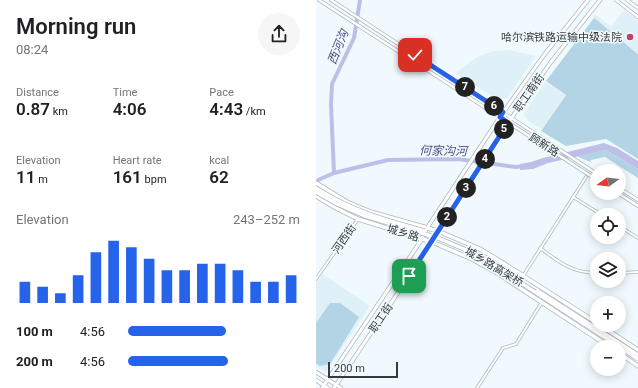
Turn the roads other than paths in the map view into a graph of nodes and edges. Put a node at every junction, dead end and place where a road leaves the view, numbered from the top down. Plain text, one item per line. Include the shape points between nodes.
1 (319, 0) edge
2 (331, 0) edge
3 (588, 0) edge
4 (600, 0) edge
5 (616, 0) edge
6 (627, 0) edge
7 (638, 8) edge
8 (638, 17) edge
9 (503, 112) junction
10 (500, 117) junction
11 (512, 118) junction
12 (508, 123) junction
13 (590, 169) edge
14 (590, 175) edge
15 (586, 177) dead end
16 (316, 184) edge
17 (316, 188) edge
18 (316, 192) edge
19 (626, 192) edge
20 (317, 197) edge
21 (574, 197) junction
22 (626, 198) edge
23 (638, 200) edge
24 (638, 206) edge
25 (591, 208) edge
26 (358, 219) junction
27 (427, 228) junction
28 (626, 230) edge
29 (438, 232) junction
30 (638, 238) edge
31 (422, 239) junction
32 (432, 242) junction
33 (540, 248) junction
34 (638, 272) edge
35 (590, 273) edge
36 (626, 273) edge
37 (523, 276) junction
38 (316, 279) edge
39 (542, 302) junction
40 (590, 319) edge
41 (611, 332) edge
42 (599, 340) edge
43 (638, 350) edge
44 (638, 355) edge
45 (626, 358) edge
46 (638, 359) edge
47 (638, 366) edge
48 (316, 372) edge
49 (328, 379) junction
50 (316, 380) edge
51 (335, 386) edge
52 (323, 387) edge
53 (328, 388) edge
54 (341, 388) edge
55 (477, 388) edge

1 - 10 main road, 顾新路
2 - 9 main road, 顾新路
3 - 9 main road, 职工南街
4 - 11 main road, 职工南街 via 551,62
5 - 8 main road
6 - 7 main road
9 - 10 main road, 职工南街
9 - 11 main road, 顾新路
10 - 12 main road, 顾新路
10 - 27 main road, 职工南街
11 - 12 main road, 职工南街
11 - 13 main road, 顾新路
12 - 14 main road, 顾新路
12 - 29 main road, 职工南街
15 - 21 street
16 - 27 highway via 371,212
17 - 44 highway, 城乡路高架桥, bridge via 365,214 439,236 478,252
18 - 46 highway, 城乡路高架桥, bridge via 365,216 438,238 478,255
19 - 23 main road
20 - 26 highway, 城乡路
21 - 25 street
21 - 33 street
22 - 24 main road
26 - 31 highway, 城乡路
26 - 38 street, 河西街
27 - 29 highway
27 - 31 main road, 职工街
28 - 30 street
29 - 32 main road, 职工街
29 - 37 highway via 480,249
31 - 32 highway, 城乡路
31 - 49 main road, 职工街
32 - 39 highway, 城乡路 via 472,259
32 - 51 main road, 职工街
33 - 35 street via 566,266
33 - 37 street
34 - 36 street
37 - 40 highway
39 - 42 highway, 城乡路
39 - 55 street via 516,344 503,348
41 - 43 highway
45 - 47 highway
48 - 49 main road
49 - 51 main road
49 - 52 main road, 职工街
50 - 52 main road
51 - 54 main road
52 - 53 main road

